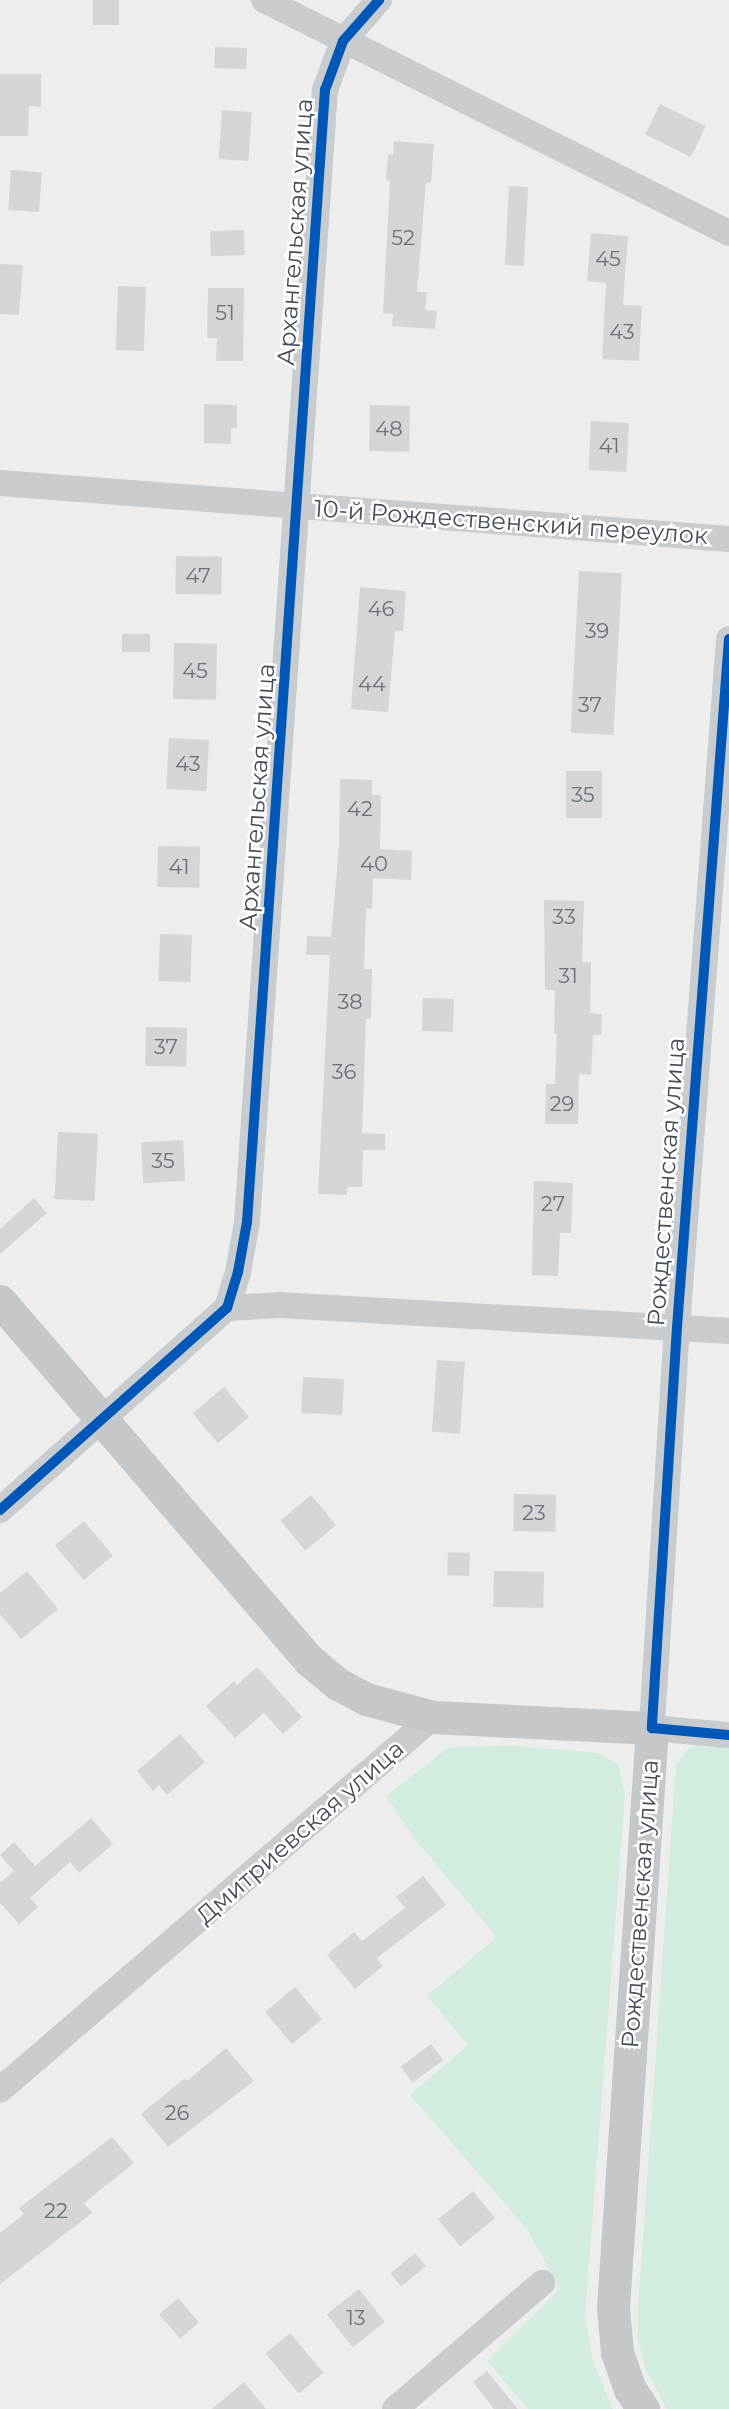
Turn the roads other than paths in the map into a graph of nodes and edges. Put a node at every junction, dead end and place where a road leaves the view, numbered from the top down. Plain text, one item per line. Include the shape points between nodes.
1 (264, 0) edge
2 (379, 0) edge
3 (343, 41) junction
4 (729, 233) edge
5 (0, 483) edge
6 (299, 506) junction
7 (729, 539) edge
8 (729, 639) edge
9 (717, 935) edge
10 (0, 1301) edge
11 (227, 1308) junction
12 (677, 1327) junction
13 (729, 1331) edge
14 (103, 1421) junction
15 (0, 1510) edge
16 (433, 1717) junction
17 (652, 1728) junction
18 (729, 1735) edge
19 (0, 2090) edge
20 (542, 2283) dead end
21 (395, 2409) edge
22 (643, 2409) edge

1 - 3 street
2 - 3 street, Архангельская улица
3 - 4 street
3 - 6 street, Архангельская улица via 325,90
5 - 6 street, 10-й Рождественский переулок
6 - 7 street, 10-й Рождественский переулок
6 - 11 street, Архангельская улица via 247,1222 239,1272
8 - 9 street, Рождественская улица
9 - 12 street, Рождественская улица
10 - 14 main road
11 - 12 street via 280,1306
11 - 14 street, Архангельская улица
12 - 13 street
12 - 17 street, Рождественская улица
14 - 15 street, Архангельская улица
14 - 16 main road via 309,1660 366,1699
16 - 17 main road
16 - 19 street, Дмитриевская улица
17 - 18 street
17 - 22 main road, Рождественская улица via 613,2307 617,2352 630,2389
20 - 21 street

